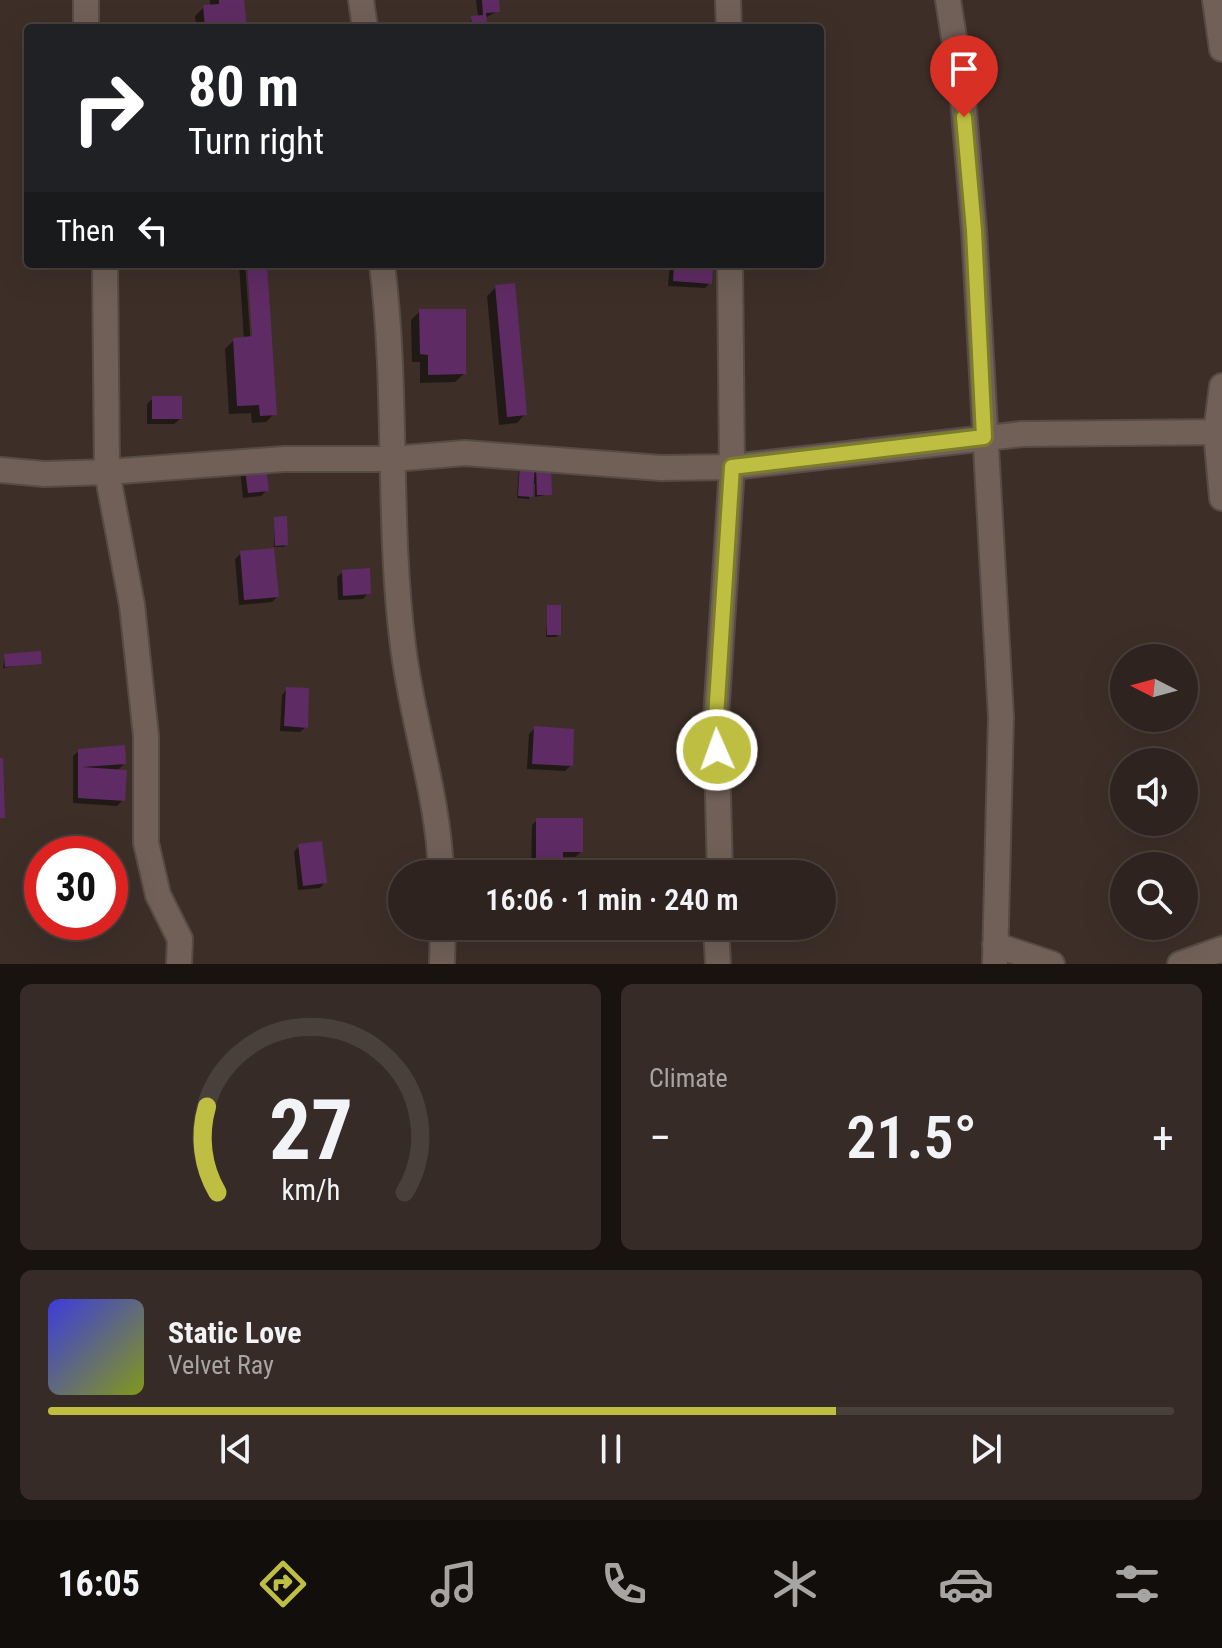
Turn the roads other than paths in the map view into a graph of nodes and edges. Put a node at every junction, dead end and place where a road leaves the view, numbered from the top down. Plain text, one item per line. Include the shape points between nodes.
1 (86, 0) edge
2 (361, 0) edge
3 (728, 0) edge
4 (948, 0) edge
5 (1215, 0) edge
6 (86, 24) edge
7 (364, 24) edge
8 (729, 24) edge
9 (1222, 49) edge
10 (105, 268) edge
11 (382, 268) edge
12 (730, 268) edge
13 (1222, 386) edge
14 (1219, 432) edge
15 (984, 437) junction
16 (392, 459) junction
17 (732, 467) junction
18 (0, 470) edge
19 (107, 472) junction
20 (1222, 498) edge
21 (439, 860) edge
22 (720, 860) edge
23 (443, 940) edge
24 (717, 940) edge
25 (1222, 949) edge
26 (995, 954) edge
27 (179, 964) edge
28 (442, 964) edge
29 (718, 964) edge
30 (1052, 964) edge
31 (1180, 964) edge

1 - 6 street
2 - 7 street
3 - 8 street
4 - 15 street via 962,88 974,230
5 - 9 street
10 - 19 street
11 - 16 street
12 - 17 street
13 - 14 street
14 - 15 street
14 - 20 street
15 - 17 street
15 - 26 street via 1001,717
16 - 17 street via 465,453 661,468
16 - 19 street via 284,459
16 - 21 street via 403,647
17 - 22 street via 716,718
18 - 19 street
19 - 27 street via 132,605 144,722 148,855 158,895 180,939
23 - 28 street
24 - 29 street
25 - 31 street
26 - 30 street

